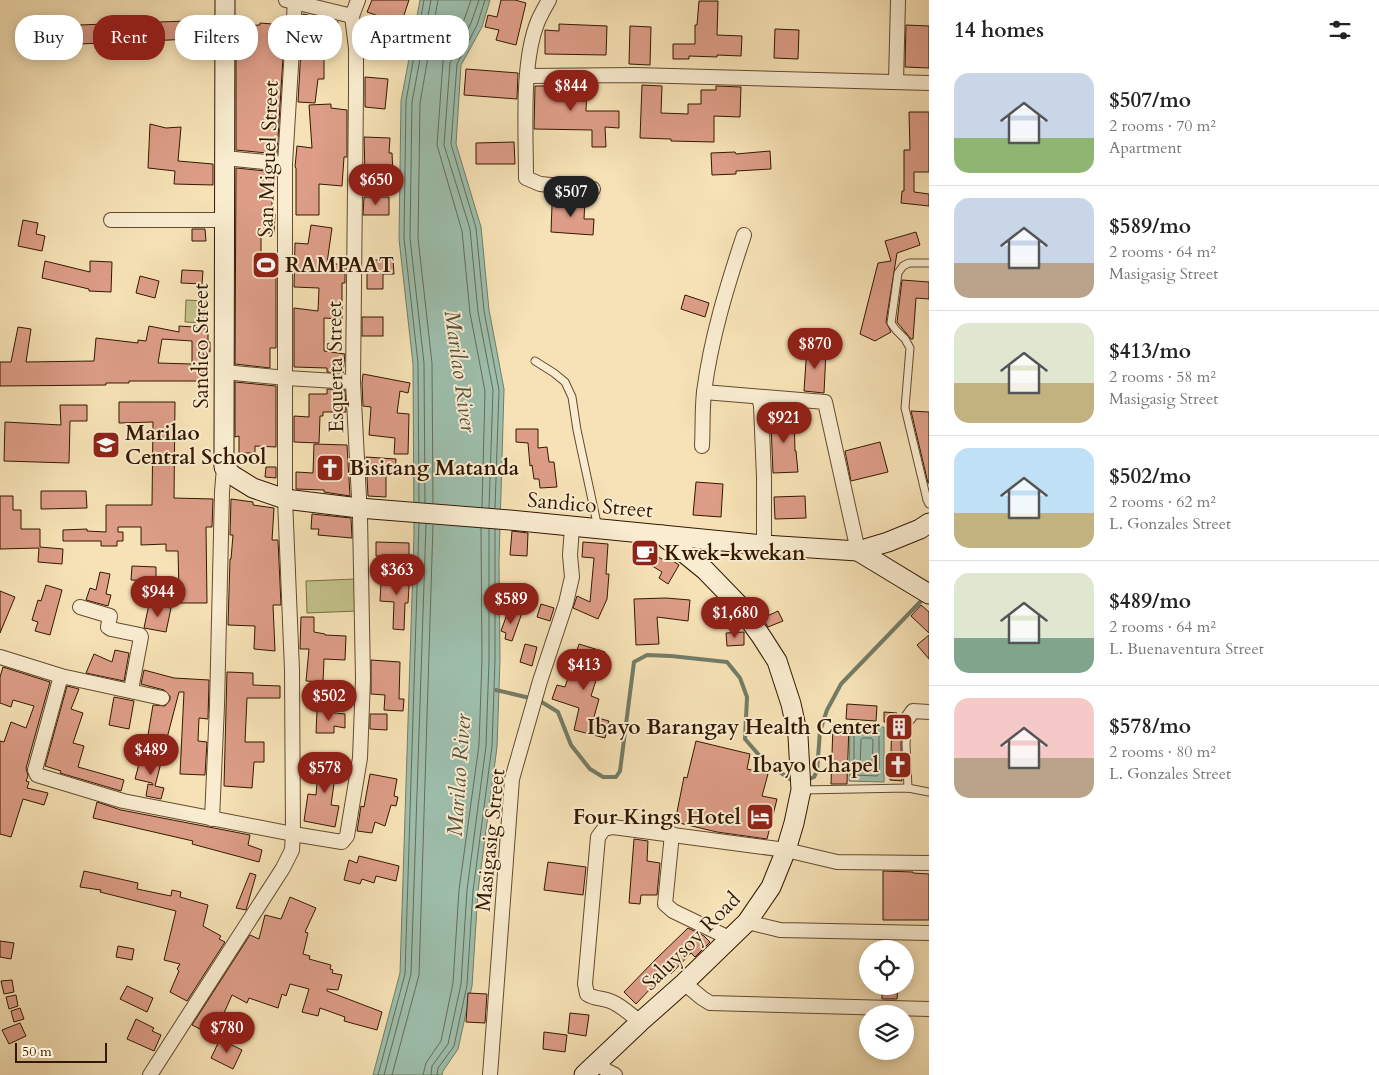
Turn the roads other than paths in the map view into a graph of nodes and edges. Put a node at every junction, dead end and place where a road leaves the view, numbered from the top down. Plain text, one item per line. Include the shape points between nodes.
1 (225, 0) edge
2 (358, 0) edge
3 (549, 0) edge
4 (898, 0) edge
5 (292, 1) edge
6 (352, 15) edge
7 (352, 16) edge
8 (356, 60) edge
9 (527, 76) junction
10 (896, 82) junction
11 (929, 83) edge
12 (225, 158) junction
13 (285, 164) junction
14 (593, 189) dead end
15 (111, 220) dead end
16 (224, 220) junction
17 (744, 235) dead end
18 (929, 263) edge
19 (535, 361) dead end
20 (224, 372) junction
21 (286, 378) junction
22 (352, 382) junction
23 (704, 392) junction
24 (759, 397) junction
25 (702, 446) dead end
26 (224, 467) junction
27 (286, 499) junction
28 (929, 504) edge
29 (359, 508) junction
30 (929, 523) edge
31 (572, 527) junction
32 (598, 529) junction
33 (662, 535) junction
34 (764, 545) junction
35 (858, 551) junction
36 (929, 594) edge
37 (80, 607) dead end
38 (0, 656) edge
39 (61, 676) junction
40 (130, 690) junction
41 (162, 698) dead end
42 (929, 712) edge
43 (908, 718) joint
44 (908, 788) junction
45 (801, 790) junction
46 (929, 792) edge
47 (212, 818) junction
48 (293, 834) junction
49 (672, 834) junction
50 (786, 850) junction
51 (929, 863) edge
52 (746, 922) junction
53 (929, 933) edge
54 (729, 938) junction
55 (684, 983) junction
56 (929, 1009) edge
57 (640, 1022) junction
58 (591, 1069) edge
59 (150, 1075) edge
60 (490, 1075) edge
61 (615, 1075) edge

1 - 12 main road, Sandico Street
2 - 6 street
3 - 9 street via 530,48
4 - 10 street
5 - 7 street
5 - 13 street, San Miguel Street
8 - 22 street, Esquerta Street
9 - 10 street via 635,75
9 - 14 street via 526,178 540,184
10 - 11 street
12 - 13 street
12 - 16 main road, Sandico Street
13 - 21 street, San Miguel Street
15 - 16 street
16 - 20 main road, Sandico Street
17 - 23 street via 725,294
18 - 28 lane via 909,263 898,273 892,323 910,348 906,408
19 - 32 lane via 565,382 572,397
20 - 21 street
20 - 26 main road, Sandico Street
21 - 22 street
21 - 27 street, San Miguel Street
22 - 29 street, Esquerta Street
23 - 24 street
23 - 25 street
24 - 34 street via 764,459
24 - 35 street via 825,402
26 - 27 main road, Sandico Street via 253,488
26 - 47 street
27 - 29 main road, Sandico Street
27 - 48 street, San Miguel Street
29 - 31 main road, Sandico Street
29 - 48 street, Esquerta Street via 363,679 360,758 347,836 342,842
30 - 35 main road, Sandico Street via 888,542
31 - 32 main road, Sandico Street
31 - 60 street, Masigasig Street via 572,577 566,603 512,779
32 - 33 main road, Sandico Street
33 - 34 main road, Sandico Street
33 - 45 main road, Saluysoy Road via 705,570 737,603 777,661 798,736
34 - 35 main road, Sandico Street
35 - 36 main road, Sandico Street
37 - 40 street via 110,616 108,626 111,629 142,637
38 - 39 street
39 - 40 street
39 - 47 street via 35,770 37,775 123,801
40 - 41 street
42 - 43 street via 913,711
43 - 44 lane
44 - 45 lane
44 - 46 lane
45 - 50 main road, Saluysoy Road
47 - 48 street
48 - 59 street, San Miguel Street via 292,850 283,868
49 - 50 street
49 - 54 street via 665,904
49 - 57 street via 613,827 604,829 598,837 585,984 587,994 618,1005
50 - 51 street via 837,862
50 - 52 main road, Saluysoy Road via 770,886
52 - 53 street via 780,930
52 - 54 main road, Saluysoy Road
54 - 55 main road, Saluysoy Road
55 - 56 street via 710,1003
55 - 57 main road, Saluysoy Road
57 - 58 main road, Saluysoy Road
58 - 61 street

